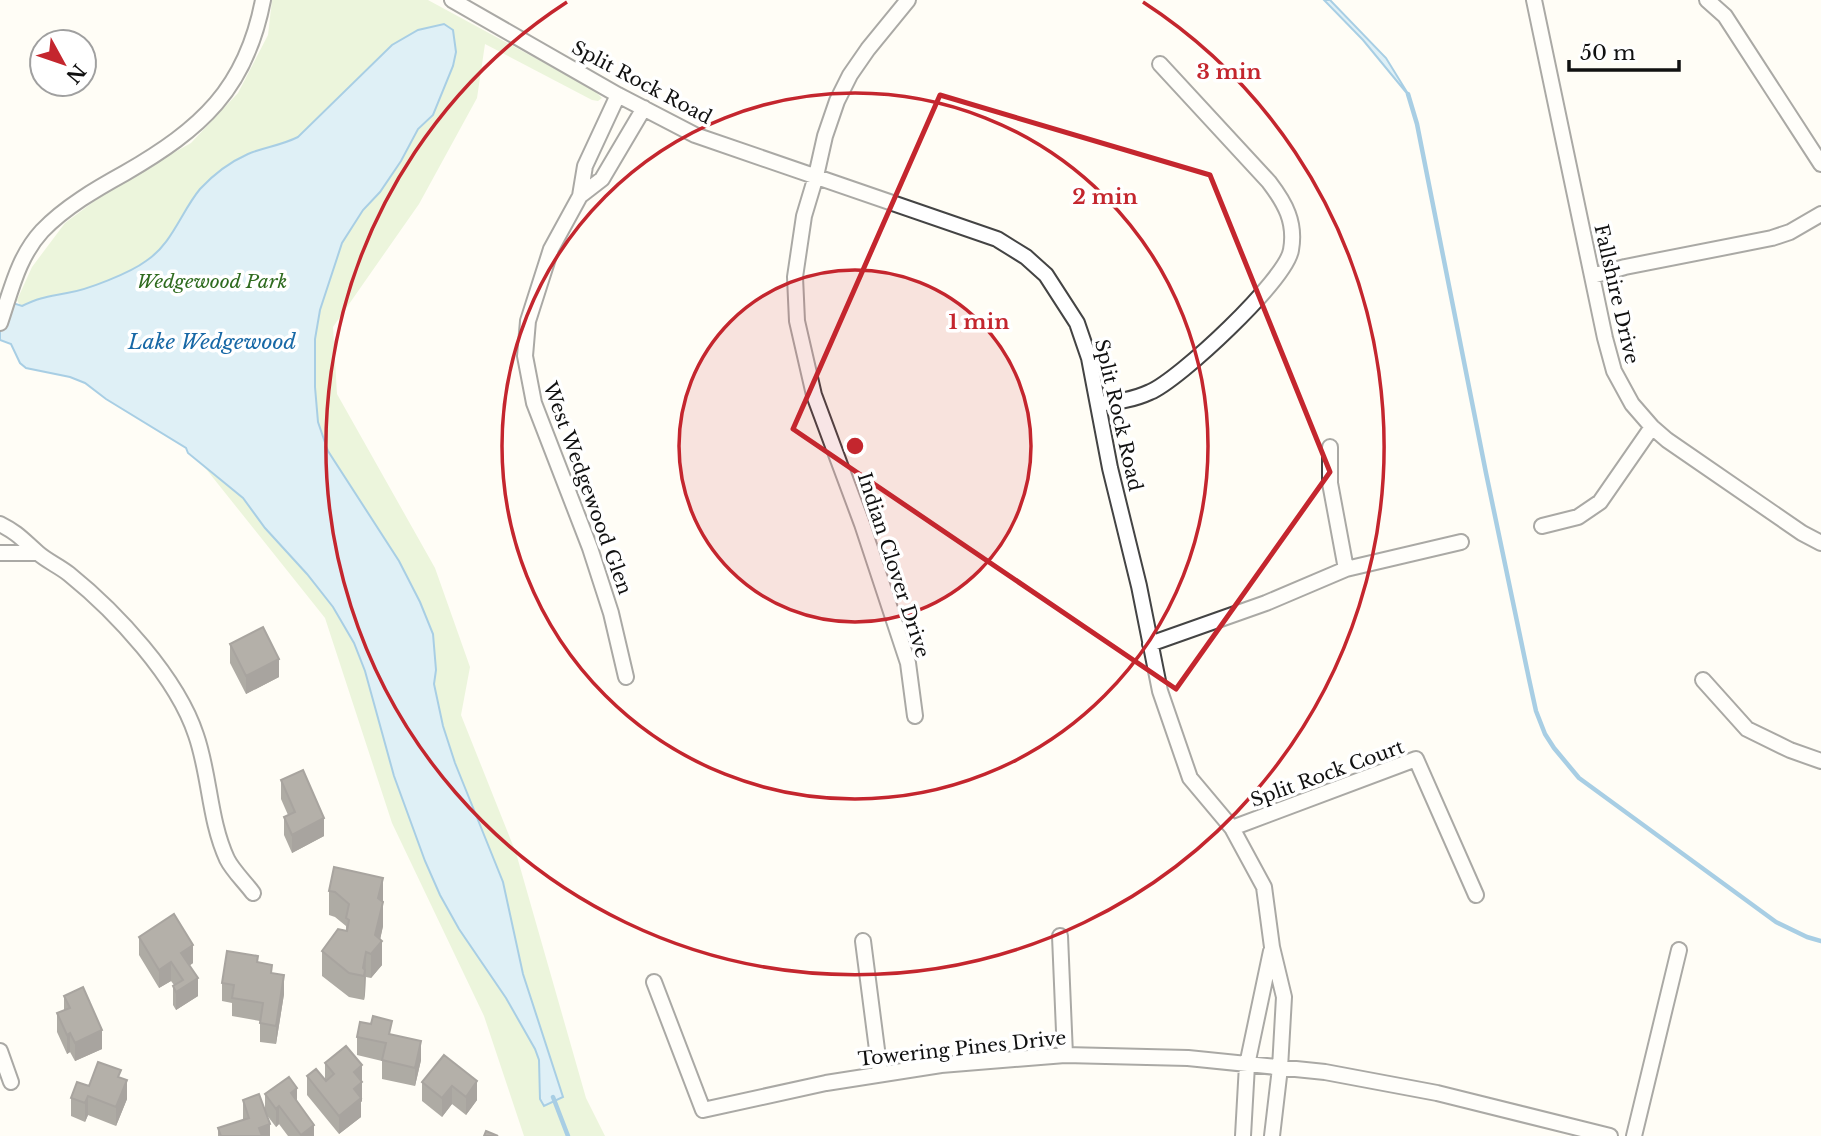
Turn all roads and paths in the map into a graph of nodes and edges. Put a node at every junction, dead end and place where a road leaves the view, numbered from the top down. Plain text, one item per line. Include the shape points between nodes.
1 (263, 0) edge
2 (452, 0) edge
3 (908, 0) edge
4 (1534, 0) edge
5 (1707, 0) edge
6 (1160, 64) dead end
7 (618, 94) junction
8 (644, 108) junction
9 (1821, 164) edge
10 (816, 176) junction
11 (580, 196) junction
12 (1821, 214) edge
13 (1591, 276) junction
14 (0, 323) edge
15 (1098, 404) junction
16 (1652, 427) junction
17 (1330, 447) dead end
18 (0, 524) edge
19 (1542, 527) dead end
20 (1461, 542) dead end
21 (1821, 543) edge
22 (0, 553) edge
23 (38, 553) junction
24 (1346, 569) junction
25 (1150, 644) junction
26 (625, 677) dead end
27 (1703, 680) dead end
28 (915, 716) dead end
29 (1821, 761) edge
30 (1232, 828) junction
31 (253, 893) dead end
32 (1476, 895) dead end
33 (1059, 936) dead end
34 (863, 941) dead end
35 (1272, 947) junction
36 (1679, 950) dead end
37 (654, 982) dead end
38 (0, 1051) edge
39 (1065, 1055) junction
40 (1247, 1065) junction
41 (1280, 1068) junction
42 (880, 1073) junction
43 (11, 1082) dead end
44 (1243, 1136) edge
45 (1272, 1136) edge
46 (1610, 1136) edge
47 (1634, 1136) edge

1 - 14 street via 257,31 231,84 214,106 177,141 55,219 29,247
2 - 7 street, Split Rock Road
3 - 10 street, Indian Clover Drive via 850,75 825,136
4 - 13 street, Fallshire Drive
5 - 9 street via 1725,16
6 - 15 street via 1284,202 1292,220 1291,251 1272,284 1181,373 1152,392
7 - 8 street, Split Rock Road
7 - 11 street, West Wedgewood Glen via 585,166
8 - 10 street, Split Rock Road via 695,135
8 - 11 street, West Wedgewood Glen via 602,179
10 - 15 street, Split Rock Road via 997,239 1026,257 1046,275 1077,323
10 - 28 street, Indian Clover Drive via 797,250 797,321 814,395 908,663
11 - 26 street, West Wedgewood Glen via 551,248 528,321 525,356 534,403 611,613
12 - 13 street via 1772,238
13 - 16 street, Fallshire Drive via 1614,371 1632,404
15 - 25 street, Split Rock Road
16 - 19 street via 1601,502 1578,517
16 - 21 street, Fallshire Drive
17 - 24 street via 1330,483
18 - 23 street via 18,533
20 - 24 street
22 - 23 street
23 - 31 street via 68,573 132,635 184,705 197,736 228,860
24 - 25 street
25 - 30 street, Split Rock Road via 1160,691 1190,778
27 - 29 street via 1747,729
30 - 32 street, Split Rock Court via 1416,759
30 - 35 street, Split Rock Road via 1264,887
33 - 39 street
34 - 42 street
35 - 40 street, Split Rock Road
35 - 41 street, Split Rock Road via 1284,998
36 - 47 street
37 - 42 street, Towering Pines Drive via 703,1110
38 - 43 street
39 - 40 street, Towering Pines Drive via 1188,1058
39 - 42 street, Towering Pines Drive
40 - 41 street, Towering Pines Drive
40 - 44 street, Split Rock Road
41 - 45 street, Split Rock Road
41 - 46 street, Towering Pines Drive via 1437,1093

